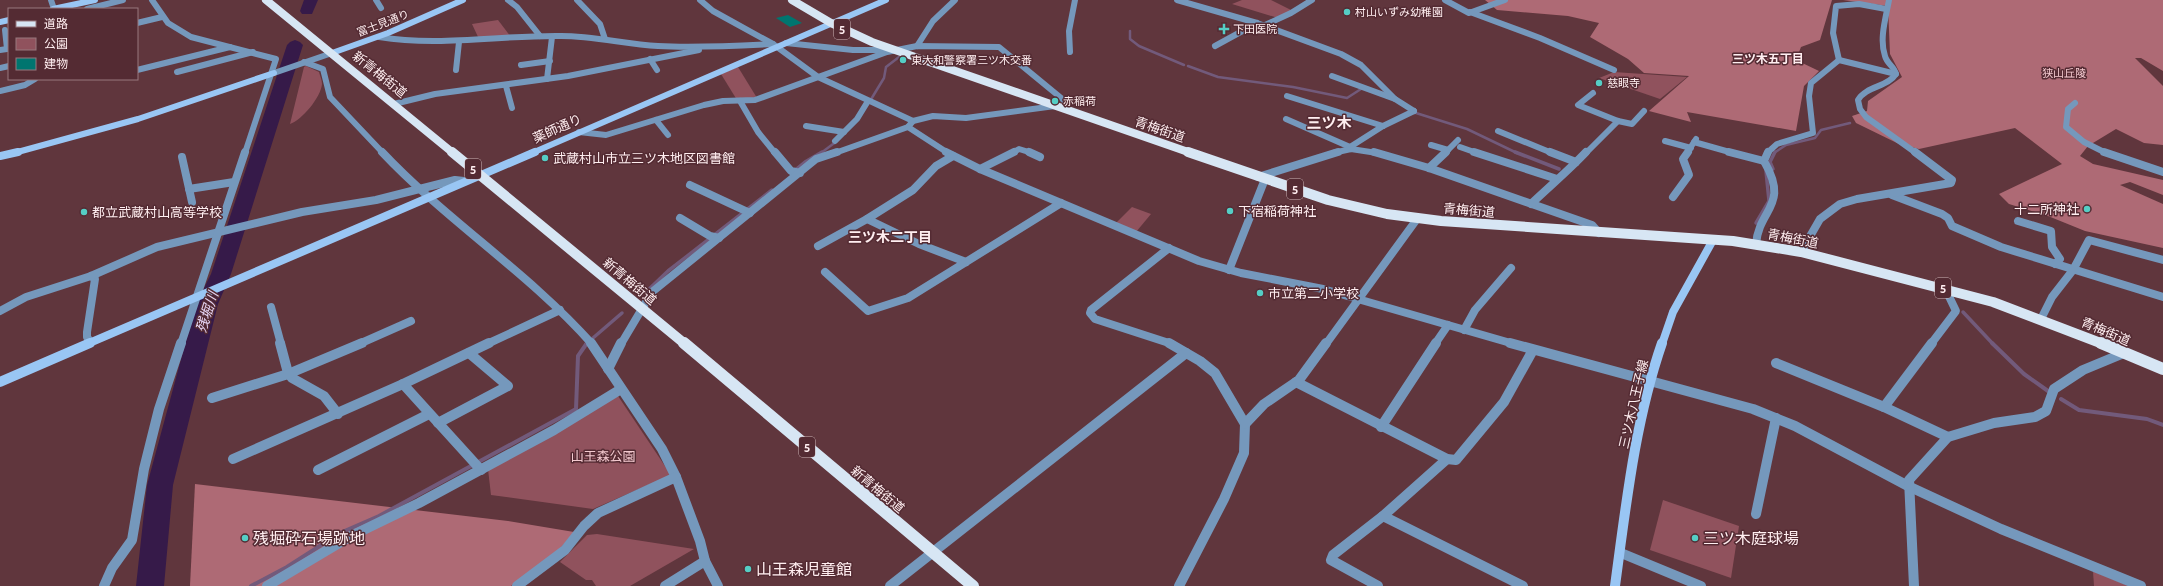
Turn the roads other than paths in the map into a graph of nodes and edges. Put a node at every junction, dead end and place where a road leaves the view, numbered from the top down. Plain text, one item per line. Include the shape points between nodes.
1 (95, 0) edge
2 (123, 0) edge
3 (152, 0) edge
4 (266, 0) edge
5 (376, 0) edge
6 (464, 0) edge
7 (508, 0) edge
8 (578, 0) edge
9 (700, 0) edge
10 (792, 0) edge
11 (886, 0) edge
12 (955, 0) edge
13 (1075, 0) edge
14 (1177, 0) edge
15 (1312, 0) edge
16 (1445, 0) edge
17 (1504, 0) edge
18 (1888, 0) edge
19 (879, 1) edge
20 (110, 6) edge
21 (58, 8) edge
22 (95, 8) edge
23 (381, 8) dead end
24 (1886, 9) junction
25 (1470, 12) junction
26 (162, 17) junction
27 (138, 23) edge
28 (831, 23) junction
29 (1257, 23) junction
30 (1264, 26) junction
31 (5, 30) edge
32 (540, 36) junction
33 (379, 37) junction
34 (552, 37) junction
35 (605, 39) junction
36 (459, 42) junction
37 (786, 43) junction
38 (775, 45) junction
39 (916, 46) junction
40 (1215, 46) dead end
41 (232, 47) junction
42 (715, 47) junction
43 (0, 50) edge
44 (896, 50) junction
45 (255, 52) junction
46 (1070, 52) dead end
47 (332, 53) junction
48 (650, 60) junction
49 (1840, 60) junction
50 (550, 61) junction
51 (303, 63) junction
52 (522, 65) dead end
53 (138, 70) edge
54 (456, 70) dead end
55 (657, 70) dead end
56 (1614, 70) dead end
57 (177, 72) dead end
58 (273, 74) junction
59 (1896, 74) junction
60 (1332, 76) dead end
61 (818, 77) junction
62 (547, 79) junction
63 (33, 80) edge
64 (506, 86) junction
65 (0, 91) edge
66 (1593, 93) dead end
67 (1287, 96) dead end
68 (1395, 99) junction
69 (740, 101) junction
70 (870, 102) junction
71 (2075, 103) dead end
72 (394, 104) junction
73 (512, 108) dead end
74 (1059, 108) junction
75 (1644, 111) dead end
76 (1286, 119) dead end
77 (656, 120) junction
78 (914, 121) junction
79 (1618, 121) junction
80 (806, 126) dead end
81 (1383, 126) junction
82 (908, 127) junction
83 (1498, 131) dead end
84 (579, 132) junction
85 (844, 132) junction
86 (668, 135) dead end
87 (835, 141) dead end
88 (1665, 141) dead end
89 (1694, 143) junction
90 (1431, 145) dead end
91 (1350, 148) junction
92 (1448, 150) junction
93 (0, 156) edge
94 (952, 156) junction
95 (182, 157) dead end
96 (1040, 157) dead end
97 (1764, 161) junction
98 (1576, 162) junction
99 (1429, 168) junction
100 (980, 169) junction
101 (2163, 172) edge
102 (800, 173) junction
103 (481, 175) junction
104 (1262, 178) junction
105 (1557, 179) junction
106 (234, 182) junction
107 (464, 182) junction
108 (690, 185) dead end
109 (189, 189) junction
110 (420, 190) junction
111 (1892, 195) junction
112 (429, 197) junction
113 (1673, 197) dead end
114 (192, 202) dead end
115 (1061, 203) junction
116 (1531, 204) junction
117 (750, 213) junction
118 (680, 218) dead end
119 (867, 219) junction
120 (1418, 219) junction
121 (2018, 222) dead end
122 (220, 232) junction
123 (1600, 233) junction
124 (720, 238) junction
125 (1712, 240) junction
126 (1756, 244) junction
127 (818, 246) dead end
128 (1169, 248) junction
129 (1801, 252) junction
130 (2163, 260) edge
131 (966, 262) junction
132 (2055, 264) junction
133 (1511, 268) dead end
134 (1229, 270) junction
135 (2072, 270) junction
136 (825, 272) dead end
137 (91, 276) junction
138 (1946, 288) junction
139 (197, 297) junction
140 (2163, 297) edge
141 (1359, 299) junction
142 (270, 307) dead end
143 (641, 308) junction
144 (560, 310) junction
145 (0, 311) edge
146 (2041, 319) junction
147 (411, 321) dead end
148 (1448, 325) junction
149 (1464, 330) junction
150 (91, 343) junction
151 (1533, 350) junction
152 (469, 353) junction
153 (1186, 353) junction
154 (2124, 353) junction
155 (1776, 363) dead end
156 (608, 369) junction
157 (2163, 369) edge
158 (288, 373) junction
159 (1649, 380) junction
160 (0, 382) edge
161 (1296, 382) junction
162 (403, 384) junction
163 (621, 389) junction
164 (212, 398) dead end
165 (1884, 407) junction
166 (338, 414) junction
167 (429, 414) junction
168 (1776, 418) junction
169 (438, 423) junction
170 (1245, 424) junction
171 (1381, 427) junction
172 (1948, 437) junction
173 (233, 459) dead end
174 (1447, 459) junction
175 (477, 467) junction
176 (318, 470) dead end
177 (676, 477) junction
178 (1908, 486) junction
179 (1756, 514) dead end
180 (1383, 516) junction
181 (934, 554) junction
182 (1621, 554) junction
183 (705, 561) junction
184 (104, 586) edge
185 (267, 586) edge
186 (517, 586) edge
187 (665, 586) edge
188 (718, 586) edge
189 (890, 586) edge
190 (973, 586) edge
191 (1179, 586) edge
192 (1378, 586) edge
193 (1523, 586) edge
194 (1615, 586) edge
195 (1701, 586) edge
196 (1914, 586) edge
197 (2141, 586) edge

1 - 21 street
2 - 20 street
3 - 26 street
4 - 47 main road, 新青梅街道 / 5
5 - 23 street
6 - 33 street, 富士見通り
7 - 32 street via 517,7
8 - 35 street via 600,24
9 - 38 street via 713,11
10 - 28 main road, 青梅街道 / 5
11 - 19 street, 薬師通り
12 - 39 street via 941,10
13 - 46 street via 1069,30
14 - 29 street
15 - 30 street
16 - 25 street
17 - 25 street
18 - 24 street
19 - 28 street, 薬師通り
20 - 22 street
24 - 49 street via 1859,4 1836,6 1832,20 1836,51
24 - 59 street via 1883,55
25 - 56 street via 1540,38
26 - 27 street
26 - 41 street via 196,40
28 - 37 street, 薬師通り
28 - 44 main road, 青梅街道 / 5 via 863,39
29 - 30 street
29 - 40 street
30 - 68 street via 1341,54 1361,65
31 - 43 street via 7,49
32 - 34 street
32 - 36 street
33 - 36 street
33 - 47 street, 富士見通り
34 - 35 street
34 - 50 street
35 - 42 street via 657,46
36 - 54 street
37 - 38 street, 薬師通り
37 - 44 street via 853,50
38 - 42 street
38 - 61 street
38 - 84 street, 薬師通り
39 - 44 street
39 - 74 street via 999,47 1068,104
41 - 45 street
41 - 53 street
42 - 48 street
44 - 61 street
44 - 74 main road, 青梅街道 / 5
45 - 57 street
45 - 58 street via 276,59
47 - 51 street
47 - 72 main road, 新青梅街道 / 5
48 - 55 street
48 - 62 street
49 - 59 street
49 - 97 street via 1811,83 1809,97 1813,134 1776,144 1765,154
50 - 52 street
50 - 62 street
51 - 58 street
51 - 110 street via 323,69 330,97
58 - 93 street via 189,103
58 - 106 street
59 - 111 street via 1893,79 1861,95 1858,100 1860,109 1866,117 1952,180 1951,183
60 - 68 street
61 - 69 street via 773,95
61 - 70 street
62 - 64 street
63 - 65 street via 25,85
64 - 72 street via 435,94
64 - 73 street
66 - 79 street via 1578,105
67 - 81 street
68 - 81 street via 1414,111
69 - 77 street via 704,105
69 - 102 street via 758,132 791,171
70 - 78 street
70 - 85 street
71 - 101 street via 2068,109 2066,127 2074,136 2092,146
72 - 103 main road, 新青梅街道 / 5
74 - 78 street via 966,118 933,116
74 - 104 main road, 青梅街道 / 5
75 - 79 street via 1632,124
76 - 91 street
77 - 84 street via 606,135
77 - 86 street
78 - 82 street
79 - 98 street
80 - 85 street
81 - 91 street
82 - 94 street
82 - 102 street via 816,159
83 - 98 street
84 - 103 street, 薬師通り
85 - 87 street
88 - 89 street
89 - 97 street
89 - 113 street via 1683,159 1689,175
90 - 92 street
91 - 99 street via 1372,151
91 - 104 street
92 - 99 street
92 - 105 street via 1459,143
94 - 100 street
94 - 119 street via 936,166 913,190
95 - 109 street
96 - 100 street via 1019,149
97 - 126 street via 1770,171 1774,202 1756,234
98 - 105 street
99 - 116 street
100 - 115 street
102 - 117 street
103 - 107 street, 薬師通り
103 - 143 main road, 新青梅街道 / 5
104 - 120 main road, 青梅街道 / 5 via 1341,204
104 - 134 street
105 - 116 street
106 - 109 street
106 - 122 street
107 - 110 street via 455,180
107 - 112 street, 薬師通り
108 - 117 street
109 - 114 street
110 - 112 street
110 - 122 street via 302,212
111 - 129 street via 1851,199 1841,203 1823,216
111 - 132 street via 1942,214 1948,218 1952,226 2001,247
112 - 139 street, 薬師通り
112 - 144 street
115 - 128 street
115 - 131 street
116 - 123 street via 1592,225
117 - 124 street
118 - 124 street via 710,236
119 - 127 street
119 - 131 street via 919,244
120 - 123 main road, 青梅街道 / 5
120 - 141 street
121 - 132 street via 2051,231 2052,247 2060,259
122 - 137 street via 157,247
122 - 139 street
123 - 125 main road, 青梅街道 / 5
124 - 143 street via 674,272 652,292
125 - 126 main road, 青梅街道 / 5
125 - 159 street, 三ツ木八王子線 via 1673,312
126 - 129 main road, 青梅街道 / 5
128 - 134 street
128 - 153 street via 1090,313 1095,319 1171,344
129 - 138 main road, 青梅街道 / 5
130 - 135 street via 2089,240
131 - 136 street via 908,298 868,311
132 - 135 street
133 - 149 street via 1475,310
134 - 141 street
135 - 140 street
135 - 146 street
137 - 145 street via 26,297
137 - 150 street via 96,279 88,332 88,340
138 - 146 main road, 青梅街道 / 5
138 - 165 street via 1956,310
139 - 150 street, 薬師通り
139 - 184 street via 159,409 144,469 132,540 112,568
141 - 148 street
141 - 161 street
142 - 158 street
143 - 156 street
143 - 181 main road, 新青梅街道 / 5
144 - 152 street
144 - 156 street via 590,341
146 - 154 main road, 青梅街道 / 5
147 - 158 street
148 - 149 street
148 - 171 street
149 - 151 street
150 - 160 street, 薬師通り
151 - 159 street
151 - 174 street via 1504,402 1456,460
152 - 162 street
152 - 169 street via 508,386
153 - 170 street via 1215,373
153 - 181 street
154 - 157 main road, 青梅街道 / 5
154 - 172 street via 2083,370 2054,389 2046,411 2035,418 1994,423
155 - 165 street
156 - 163 street
158 - 164 street
158 - 166 street via 292,378 324,396
159 - 168 street
159 - 182 street, 三ツ木八王子線 via 1631,478
161 - 170 street via 1264,404
161 - 171 street
162 - 166 street
162 - 167 street
163 - 175 street via 554,430
163 - 177 street via 662,449
165 - 172 street
166 - 173 street
167 - 169 street
167 - 176 street
168 - 178 street
168 - 179 street
169 - 175 street
170 - 191 street via 1244,453 1224,499
171 - 174 street
172 - 178 street via 1909,480
174 - 180 street
175 - 185 street via 388,519 351,536
177 - 183 street
177 - 186 street via 598,513 565,550
178 - 196 street
178 - 197 street via 2001,529
180 - 192 street via 1333,555 1331,560
180 - 193 street
181 - 189 street
181 - 190 main road, 新青梅街道 / 5
182 - 194 street, 三ツ木八王子線
182 - 195 street
183 - 187 street
183 - 188 street

